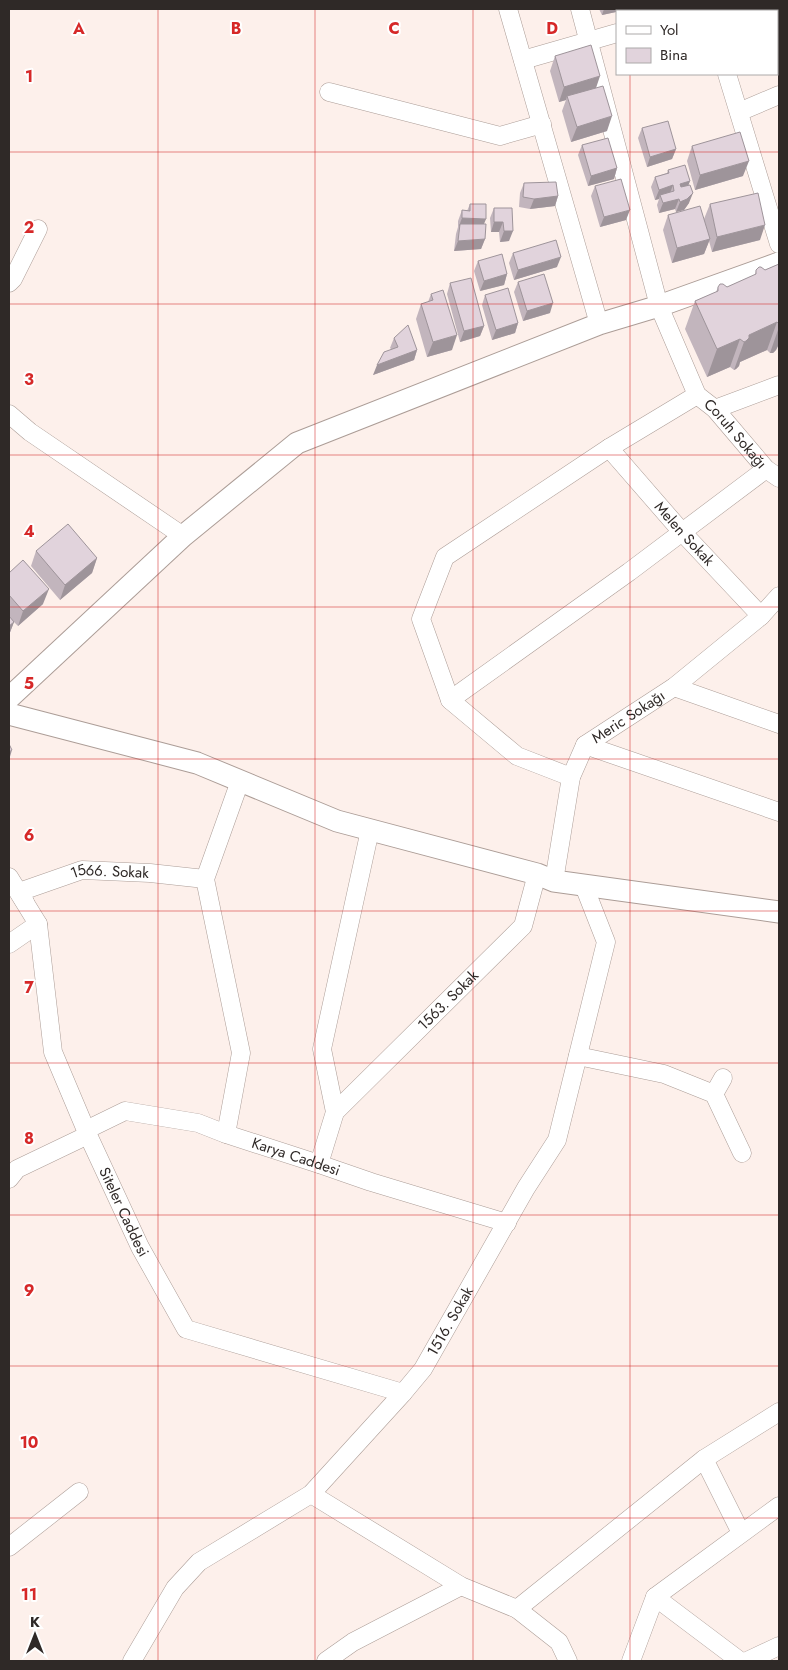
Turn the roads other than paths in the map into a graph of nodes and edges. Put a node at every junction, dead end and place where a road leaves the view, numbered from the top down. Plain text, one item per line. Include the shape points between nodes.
1 (508, 9) edge
2 (580, 9) edge
3 (616, 33) edge
4 (590, 41) junction
5 (523, 60) junction
6 (727, 75) edge
7 (329, 92) dead end
8 (779, 95) edge
9 (739, 112) junction
10 (542, 124) junction
11 (38, 229) dead end
12 (779, 244) edge
13 (779, 262) edge
14 (9, 283) edge
15 (659, 306) junction
16 (600, 324) junction
17 (779, 385) edge
18 (697, 395) junction
19 (715, 410) junction
20 (9, 414) edge
21 (609, 448) junction
22 (773, 473) edge
23 (682, 532) junction
24 (183, 536) junction
25 (779, 596) edge
26 (761, 616) junction
27 (674, 687) junction
28 (9, 698) edge
29 (450, 700) junction
30 (9, 714) edge
31 (779, 724) edge
32 (585, 745) junction
33 (571, 778) junction
34 (240, 781) junction
35 (779, 812) edge
36 (370, 830) junction
37 (9, 877) edge
38 (545, 877) junction
39 (205, 879) junction
40 (584, 886) junction
41 (779, 912) edge
42 (38, 924) junction
43 (9, 944) edge
44 (578, 1056) junction
45 (723, 1078) dead end
46 (714, 1094) junction
47 (336, 1112) junction
48 (87, 1133) junction
49 (226, 1134) junction
50 (742, 1153) dead end
51 (319, 1164) junction
52 (9, 1180) edge
53 (507, 1223) junction
54 (403, 1393) junction
55 (779, 1412) edge
56 (704, 1459) junction
57 (79, 1492) dead end
58 (311, 1494) junction
59 (779, 1506) edge
60 (741, 1533) junction
61 (9, 1547) edge
62 (462, 1586) junction
63 (655, 1597) junction
64 (517, 1609) junction
65 (779, 1646) edge
66 (132, 1661) edge
67 (326, 1661) edge
68 (568, 1661) edge
69 (631, 1661) edge
70 (740, 1661) edge
71 (747, 1661) edge

1 - 5 street
2 - 4 street, Coruh Sokağı
3 - 4 street
4 - 5 street
4 - 15 street, Coruh Sokağı
5 - 10 street
6 - 9 street
7 - 10 street via 500,136
8 - 9 street
9 - 12 street
10 - 16 street
11 - 14 street
13 - 15 street
15 - 16 street
15 - 18 street, Coruh Sokağı
16 - 24 street via 298,443
17 - 19 street
18 - 19 street, Coruh Sokağı
18 - 21 street
19 - 22 street, Coruh Sokağı
20 - 24 street via 30,432
21 - 23 street, Melen Sokak
21 - 29 street via 445,557 421,619
22 - 23 street
23 - 26 street, Melen Sokak
23 - 29 street
24 - 28 street
25 - 26 street, Meric Sokağı
26 - 27 street, Meric Sokağı
27 - 31 street
27 - 32 street, Meric Sokağı
29 - 33 street via 517,756
30 - 34 street via 197,763
32 - 33 street, Meric Sokağı
32 - 35 street
33 - 38 street, Meric Sokağı
34 - 36 street via 337,822
34 - 39 street
36 - 38 street
36 - 47 street via 322,1050
37 - 42 street, Siteler Caddesi
38 - 40 street
38 - 47 street, 1563. Sokak via 522,926
39 - 42 street, 1566. Sokak via 82,870 19,892
39 - 49 street via 241,1053
40 - 41 street
40 - 44 street, 1516. Sokak via 606,942
42 - 43 street
42 - 48 street, Siteler Caddesi via 53,1052
44 - 46 street via 664,1074
44 - 53 street, 1516. Sokak via 557,1140
45 - 46 street
46 - 50 street
47 - 51 street
48 - 49 street, Karya Caddesi via 125,1111 198,1123
48 - 52 street, Karya Caddesi via 17,1169
48 - 54 street, Siteler Caddesi via 140,1247 186,1329
49 - 51 street, Karya Caddesi
51 - 53 street, Karya Caddesi
53 - 54 street, 1516. Sokak via 423,1369
54 - 58 street, 1516. Sokak
55 - 56 street
56 - 60 street
56 - 64 street
57 - 61 street
58 - 62 street
58 - 66 street, 1516. Sokak via 199,1562 175,1588
59 - 60 street
60 - 63 street
62 - 64 street
62 - 67 street via 352,1642
63 - 69 street
63 - 70 street
64 - 68 street via 559,1642
65 - 71 street

